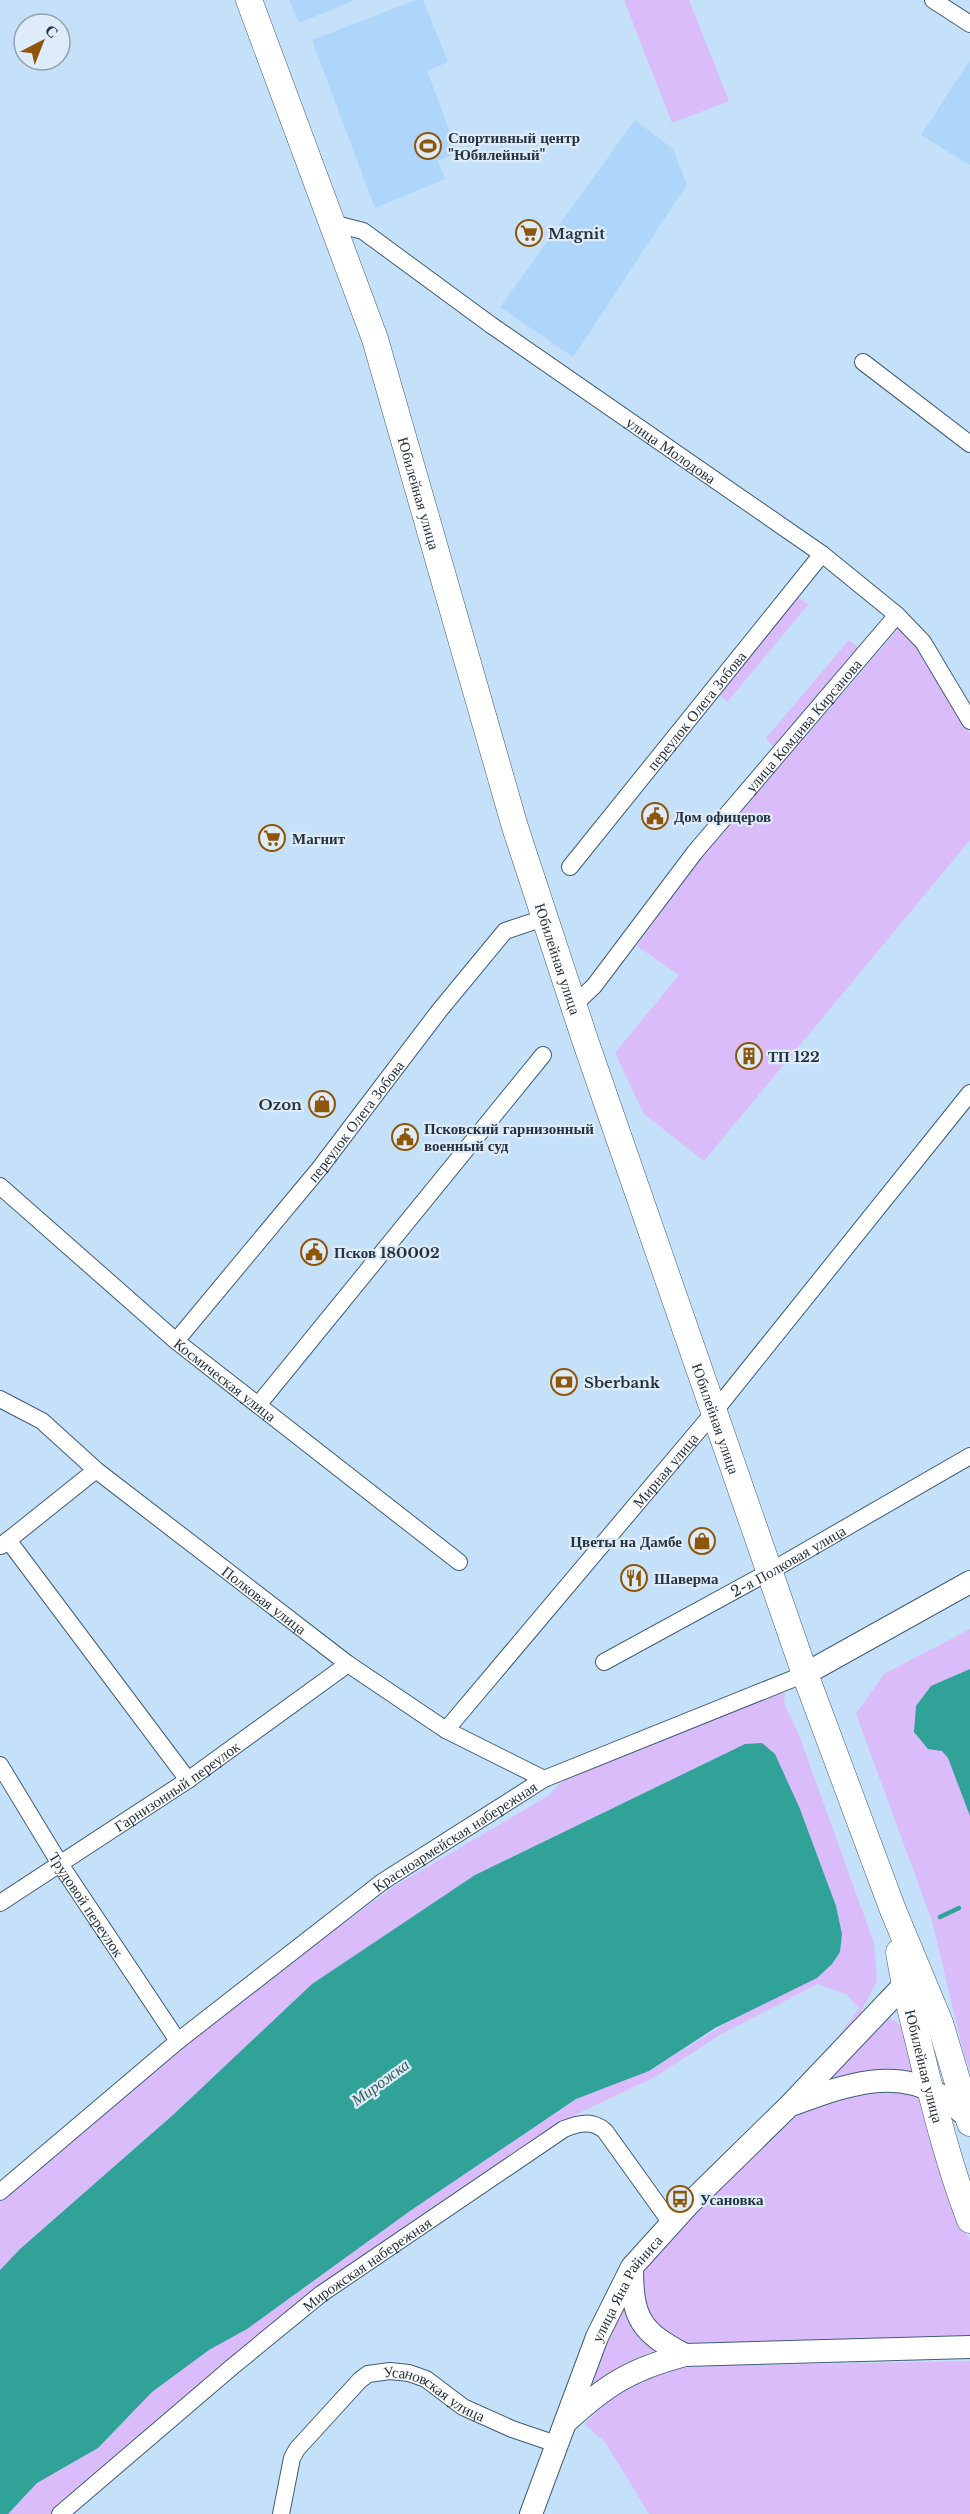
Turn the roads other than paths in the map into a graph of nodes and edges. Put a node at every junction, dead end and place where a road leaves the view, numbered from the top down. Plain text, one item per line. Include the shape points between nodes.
1 (249, 0) edge
2 (933, 0) edge
3 (970, 24) edge
4 (332, 223) junction
5 (863, 362) dead end
6 (970, 444) edge
7 (822, 554) junction
8 (897, 615) junction
9 (970, 721) edge
10 (570, 867) dead end
11 (544, 918) junction
12 (574, 1005) junction
13 (543, 1055) dead end
14 (970, 1093) edge
15 (0, 1186) edge
16 (176, 1341) junction
17 (0, 1399) edge
18 (258, 1405) junction
19 (714, 1412) junction
20 (970, 1456) edge
21 (96, 1470) junction
22 (4, 1543) edge
23 (459, 1562) dead end
24 (770, 1572) junction
25 (970, 1582) edge
26 (604, 1662) dead end
27 (348, 1664) junction
28 (805, 1674) junction
29 (446, 1730) junction
30 (0, 1765) edge
31 (544, 1779) junction
32 (188, 1780) junction
33 (60, 1864) junction
34 (0, 1903) edge
35 (893, 1910) junction
36 (904, 1985) junction
37 (178, 2041) junction
38 (931, 2090) junction
39 (790, 2105) junction
40 (969, 2121) edge
41 (0, 2192) edge
42 (970, 2220) edge
43 (670, 2223) junction
44 (632, 2267) junction
45 (970, 2347) edge
46 (685, 2355) junction
47 (559, 2435) junction
48 (60, 2514) edge
49 (281, 2514) edge
50 (531, 2514) edge

1 - 4 main road, Юбилейная улица
2 - 3 street
4 - 7 street, улица Молодова via 363,231 491,325
4 - 11 main road, Юбилейная улица via 375,339
5 - 6 street
7 - 8 street, улица Молодова
7 - 10 street, переулок Олега Зобова
8 - 9 street, улица Молодова via 923,642
8 - 12 street, улица Комдива Кирсанова via 695,852 594,986
11 - 12 main road, Юбилейная улица
11 - 16 street, переулок Олега Зобова via 505,931 319,1169
12 - 19 main road, Юбилейная улица
13 - 18 street
14 - 19 street, Мирная улица
15 - 16 street, Космическая улица
16 - 18 street, Космическая улица
17 - 21 street, Полковая улица via 42,1421
18 - 23 street, Космическая улица
19 - 24 main road, Юбилейная улица
19 - 29 street, Мирная улица
20 - 24 street, 2-я Полковая улица
21 - 22 street
21 - 27 street, Полковая улица
22 - 32 street
24 - 26 street, 2-я Полковая улица
24 - 28 main road, Юбилейная улица
25 - 28 street, Красноармейская набережная
27 - 29 street, Полковая улица
27 - 32 street, Гарнизонный переулок
28 - 31 street, Красноармейская набережная
28 - 35 main road, Юбилейная улица
29 - 31 street, Полковая улица
30 - 33 street, Трудовой переулок
31 - 37 street, Красноармейская набережная via 382,1882
32 - 33 street, Гарнизонный переулок
33 - 34 street, Гарнизонный переулок
33 - 37 street, Трудовой переулок
35 - 36 main road, Юбилейная улица
35 - 40 main road, Юбилейная улица via 940,2023
36 - 38 main road, Юбилейная улица
36 - 39 street, улица Яна Райниса
37 - 41 street, Красноармейская набережная
38 - 39 street, улица Яна Райниса via 900,2082 868,2081
38 - 40 street, улица Яна Райниса
38 - 42 main road, Юбилейная улица
39 - 43 street, улица Яна Райниса
43 - 44 street, улица Яна Райниса
43 - 48 street, Мирожская набережная via 605,2131 586,2123 564,2129 321,2294
44 - 46 street via 635,2310 647,2330
44 - 47 street, улица Яна Райниса via 597,2337
45 - 46 street
46 - 47 street via 622,2378 591,2399
47 - 49 street, Усановская улица via 463,2407 426,2379 409,2373 378,2372 360,2380 297,2449
47 - 50 street, улица Яна Райниса

